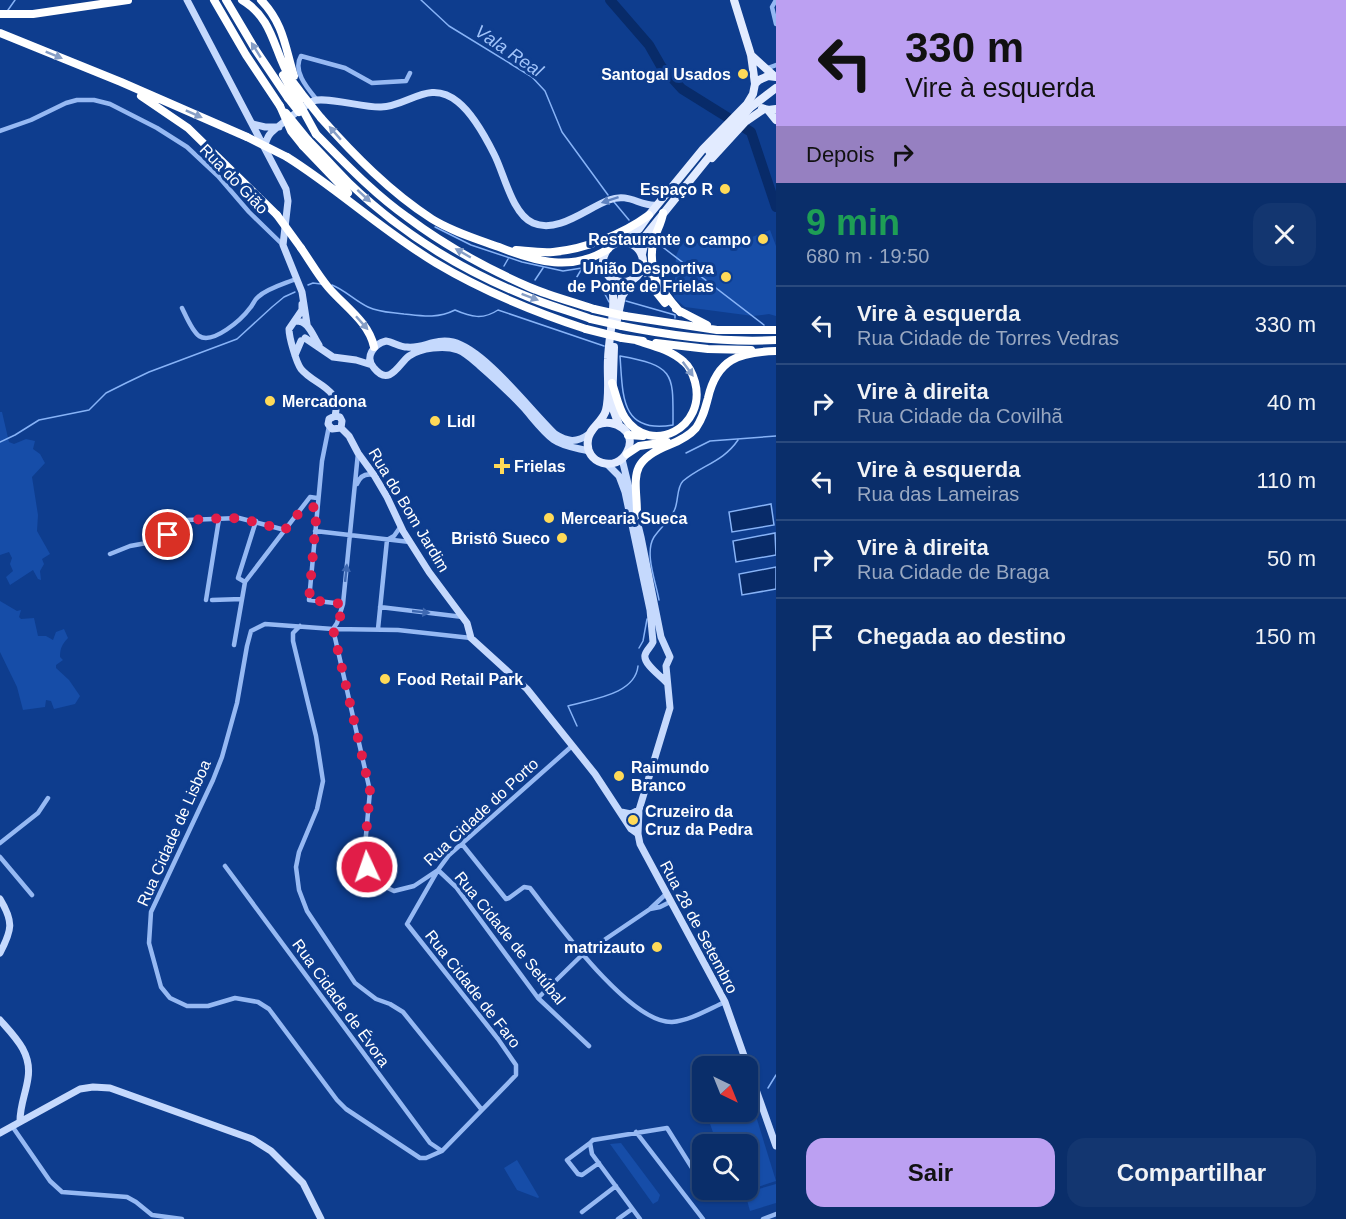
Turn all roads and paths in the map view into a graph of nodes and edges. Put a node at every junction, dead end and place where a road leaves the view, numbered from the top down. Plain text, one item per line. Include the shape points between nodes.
1 (128, 0) edge
2 (187, 0) edge
3 (214, 0) edge
4 (226, 0) edge
5 (261, 0) edge
6 (734, 0) edge
7 (776, 0) edge
8 (246, 2) edge
9 (0, 14) edge
10 (776, 24) edge
11 (0, 33) edge
12 (751, 55) junction
13 (776, 65) edge
14 (765, 69) junction
15 (410, 72) dead end
16 (775, 76) edge
17 (121, 82) junction
18 (755, 84) junction
19 (776, 89) edge
20 (753, 94) junction
21 (294, 95) junction
22 (317, 100) junction
23 (771, 110) edge
24 (776, 118) edge
25 (253, 124) junction
26 (265, 127) junction
27 (279, 127) junction
28 (0, 131) edge
29 (258, 134) junction
30 (269, 135) junction
31 (306, 143) junction
32 (264, 147) junction
33 (711, 151) junction
34 (691, 166) junction
35 (696, 175) junction
36 (657, 205) junction
37 (663, 213) junction
38 (649, 215) junction
39 (381, 224) junction
40 (620, 242) junction
41 (283, 245) junction
42 (503, 249) junction
43 (608, 249) junction
44 (642, 254) junction
45 (644, 264) junction
46 (610, 277) junction
47 (296, 279) junction
48 (632, 281) junction
49 (302, 292) junction
50 (182, 308) dead end
51 (680, 312) junction
52 (295, 321) junction
53 (308, 326) junction
54 (717, 330) junction
55 (771, 331) edge
56 (291, 338) junction
57 (303, 340) junction
58 (774, 340) edge
59 (638, 341) junction
60 (398, 345) junction
61 (372, 350) junction
62 (324, 351) junction
63 (763, 351) junction
64 (776, 351) edge
65 (295, 355) junction
66 (356, 360) junction
67 (403, 360) junction
68 (372, 365) junction
69 (612, 383) junction
70 (335, 416) junction
71 (597, 425) junction
72 (619, 425) junction
73 (335, 428) junction
74 (589, 434) junction
75 (628, 435) junction
76 (656, 436) junction
77 (676, 442) junction
78 (589, 451) junction
79 (358, 453) junction
80 (625, 457) junction
81 (607, 464) junction
82 (374, 475) junction
83 (355, 492) junction
84 (317, 498) junction
85 (317, 507) junction
86 (298, 513) junction
87 (219, 519) junction
88 (638, 520) junction
89 (256, 521) junction
90 (401, 526) junction
91 (285, 530) junction
92 (315, 531) junction
93 (350, 534) junction
94 (387, 540) junction
95 (410, 542) junction
96 (110, 554) dead end
97 (245, 582) junction
98 (242, 599) junction
99 (343, 604) junction
100 (380, 608) junction
101 (463, 616) junction
102 (301, 626) junction
103 (333, 629) junction
104 (378, 629) junction
105 (471, 638) junction
106 (234, 645) dead end
107 (651, 646) junction
108 (663, 646) junction
109 (666, 666) junction
110 (655, 669) junction
111 (667, 682) junction
112 (572, 746) junction
113 (48, 798) dead end
114 (639, 810) junction
115 (621, 812) junction
116 (638, 834) junction
117 (0, 843) edge
118 (462, 844) junction
119 (0, 857) edge
120 (225, 866) dead end
121 (438, 870) junction
122 (666, 894) junction
123 (32, 895) dead end
124 (0, 899) edge
125 (670, 902) junction
126 (650, 909) junction
127 (0, 953) edge
128 (582, 955) junction
129 (538, 998) junction
130 (724, 1002) junction
131 (0, 1020) edge
132 (589, 1046) dead end
133 (482, 1110) junction
134 (20, 1121) junction
135 (12, 1126) junction
136 (636, 1132) junction
137 (0, 1133) edge
138 (590, 1143) junction
139 (776, 1146) edge
140 (442, 1151) junction
141 (420, 1158) joint
142 (598, 1163) junction
143 (692, 1168) edge
144 (616, 1186) junction
145 (632, 1209) junction
146 (582, 1212) dead end
147 (776, 1214) edge
148 (182, 1219) edge
149 (321, 1219) edge
150 (618, 1219) edge
151 (640, 1219) edge
152 (703, 1219) edge
153 (764, 1219) edge

1 - 9 highway via 33,14
2 - 25 street
3 - 31 highway, bridge via 280,106 291,131
21 -> 4 highway via 255,49
5 - 21 highway via 282,30
6 - 12 main road
7 - 10 street via 772,8
8 - 21 highway via 272,34 280,70
11 -> 17 highway
12 - 14 main road
12 - 18 main road
13 - 14 street
14 - 16 main road
15 - 22 street via 405,81 372,83 345,68 301,56 299,71
16 - 18 main road via 763,77
17 -> 39 highway, bridge via 287,157
17 -> 61 highway, bridge via 188,128 277,215 314,267 367,327
18 - 20 main road
19 - 33 main road, bridge via 751,107
20 - 23 main road via 757,103
20 - 34 main road
42 -> 21 highway, bridge via 432,219 377,176
54 -> 21 highway, bridge via 594,309 531,288 498,272 434,236 372,189 316,134
22 - 27 street
36 -> 22 street via 611,198 566,220 540,226 523,216 494,153 456,100 423,92 383,108
23 - 24 main road
23 - 35 main road via 745,122
25 - 26 street
25 - 29 street
26 - 27 street
26 - 29 street
27 - 30 street
28 - 41 street, Rua do Gião via 77,100 110,104 187,147
29 - 30 street
29 - 32 street
30 - 32 street
31 - 39 highway via 344,190
31 -> 58 highway, bridge via 372,204 428,245 526,296 591,319 662,334
32 - 41 street via 286,189
33 - 34 main road
33 - 35 main road
34 - 36 main road
35 - 37 main road
36 - 38 main road
37 - 44 main road via 646,235
37 - 51 highway via 654,240 652,264 659,285
38 - 40 main road via 639,230
38 - 42 highway via 615,236 577,247 553,252
39 - 59 highway, bridge via 435,262 524,308
40 - 43 main road
40 - 44 main road via 633,244
41 - 47 street
42 - 43 highway via 534,259 572,264
43 - 46 main road via 603,261
44 - 45 main road
45 - 48 main road
45 - 51 highway via 653,288 667,305
46 - 48 main road via 620,282
46 - 71 main road via 614,296 607,404
47 - 49 street
47 - 50 street via 263,293 234,324 210,337 198,335
48 - 69 main road via 620,301
49 - 52 street via 302,310
49 - 53 street
51 - 54 highway
52 - 53 street
52 - 56 street via 289,328
53 - 57 street via 309,334
53 - 62 street
54 - 55 highway
56 - 57 street
56 - 65 street, Rua do Bom Jardim
57 - 62 street
57 - 65 street
59 - 63 highway
59 -> 76 highway via 664,349 685,363 697,390 691,418 678,431
60 - 61 street via 386,341
60 - 67 street
60 - 74 street via 409,348 443,341 460,345 504,380 555,434 574,441
61 - 66 street
61 - 68 street
62 - 66 street via 333,357
63 - 64 highway
63 - 77 highway via 742,355 724,365 712,381 701,422
65 - 70 street, Rua do Bom Jardim via 301,369 337,402
66 - 68 street
67 - 68 street via 398,370 388,374 379,373
67 - 78 street via 440,347 463,352 500,383 552,438
69 - 72 main road via 612,406
69 - 76 highway via 626,418 642,433
70 - 73 street via 329,419
70 - 73 street, Rua do Bom Jardim via 342,421
71 - 72 main road
71 - 74 main road
72 - 75 main road
73 - 79 street, Rua do Bom Jardim via 349,436
73 - 84 street via 327,439
74 - 78 main road
75 - 76 highway
75 - 80 main road
77 - 80 highway via 639,446
77 - 88 highway via 651,452 638,468
78 - 81 main road via 596,460
79 - 82 street, Rua do Bom Jardim
79 - 83 street
80 - 81 main road
80 - 88 street, Rua 28 de Setembro
81 - 107 street via 619,476 629,506 650,610
82 - 83 street via 361,477
82 - 90 street, Rua do Bom Jardim
83 - 93 street
84 - 85 street
84 - 86 street via 310,497
85 - 86 street
85 - 92 street
86 - 91 street
87 - 89 street
87 - 96 street via 187,520 176,525 163,540
87 - 98 street via 209,600
88 - 108 street, Rua 28 de Setembro
89 - 91 street
89 - 97 street via 238,578
90 - 94 street
90 - 95 street, Rua do Bom Jardim
91 - 97 street
92 - 93 street
92 - 99 street via 309,600
93 - 94 street
99 -> 93 street
94 - 95 street
94 - 100 street
95 - 101 street, Rua do Bom Jardim
97 - 98 street
98 - 106 street
99 - 103 street
100 -> 101 street
100 - 104 street
101 - 105 street, Rua do Bom Jardim
102 - 103 street, Rua Cidade de Lisboa
102 - 133 street via 293,633 293,641 324,781 299,852 299,890 308,911 355,983 403,1012
102 - 141 street, Rua Cidade de Lisboa via 265,624 251,631 222,757 151,912 150,943 161,987 170,998 187,1006 208,1006 235,998 258,1002 269,1009 346,1109
103 - 104 street, Rua Cidade de Lisboa
103 - 121 street, Rua Cidade do Porto via 370,791 367,867 375,882 394,891 414,886
104 - 105 street, Rua Cidade de Lisboa
105 - 112 street via 527,689
107 - 108 street
107 - 110 street via 645,660
108 - 109 street, Rua 28 de Setembro via 670,657
109 - 110 street
109 - 111 street, Rua 28 de Setembro
110 - 111 street
111 - 114 street, Rua 28 de Setembro via 670,708
112 - 115 street
112 - 118 street, Rua Cidade do Porto
113 - 117 street via 38,813
114 - 115 street via 631,814
114 - 116 street, Rua 28 de Setembro
115 - 116 street
116 - 122 street, Rua 28 de Setembro via 643,853
118 - 121 street, Rua Cidade do Porto
118 - 128 street via 506,899 530,888
119 - 123 street
120 - 140 street, Rua Cidade de Évora via 430,1143
121 - 129 street, Rua Cidade de Setúbal via 456,887
121 - 133 street, Rua Cidade de Faro via 407,924 516,1065 516,1075
122 - 125 street, Rua 28 de Setembro
122 - 126 street
124 - 127 street via 11,924
125 - 126 street
125 - 130 street, Rua 28 de Setembro
126 - 128 street
128 - 129 street
128 - 130 street via 643,1012 656,1018 674,1022
129 - 132 street, Rua Cidade de Setúbal
130 - 139 street, Rua 28 de Setembro
131 - 134 street via 20,1042 27,1057 29,1078
133 - 140 street, Rua Cidade de Faro
134 - 135 street
134 - 149 street via 80,1089 110,1088 252,1139 271,1151 303,1182
135 - 137 street
135 - 148 street via 50,1182 62,1192 127,1197 152,1215
136 - 138 street
136 - 143 street via 667,1128
136 - 152 street
138 - 142 street
138 - 142 street via 567,1160 582,1175
140 - 141 street, Rua Cidade de Faro
142 - 144 street
144 - 145 street
144 - 146 street
145 - 150 street
145 - 151 street
147 - 153 street

